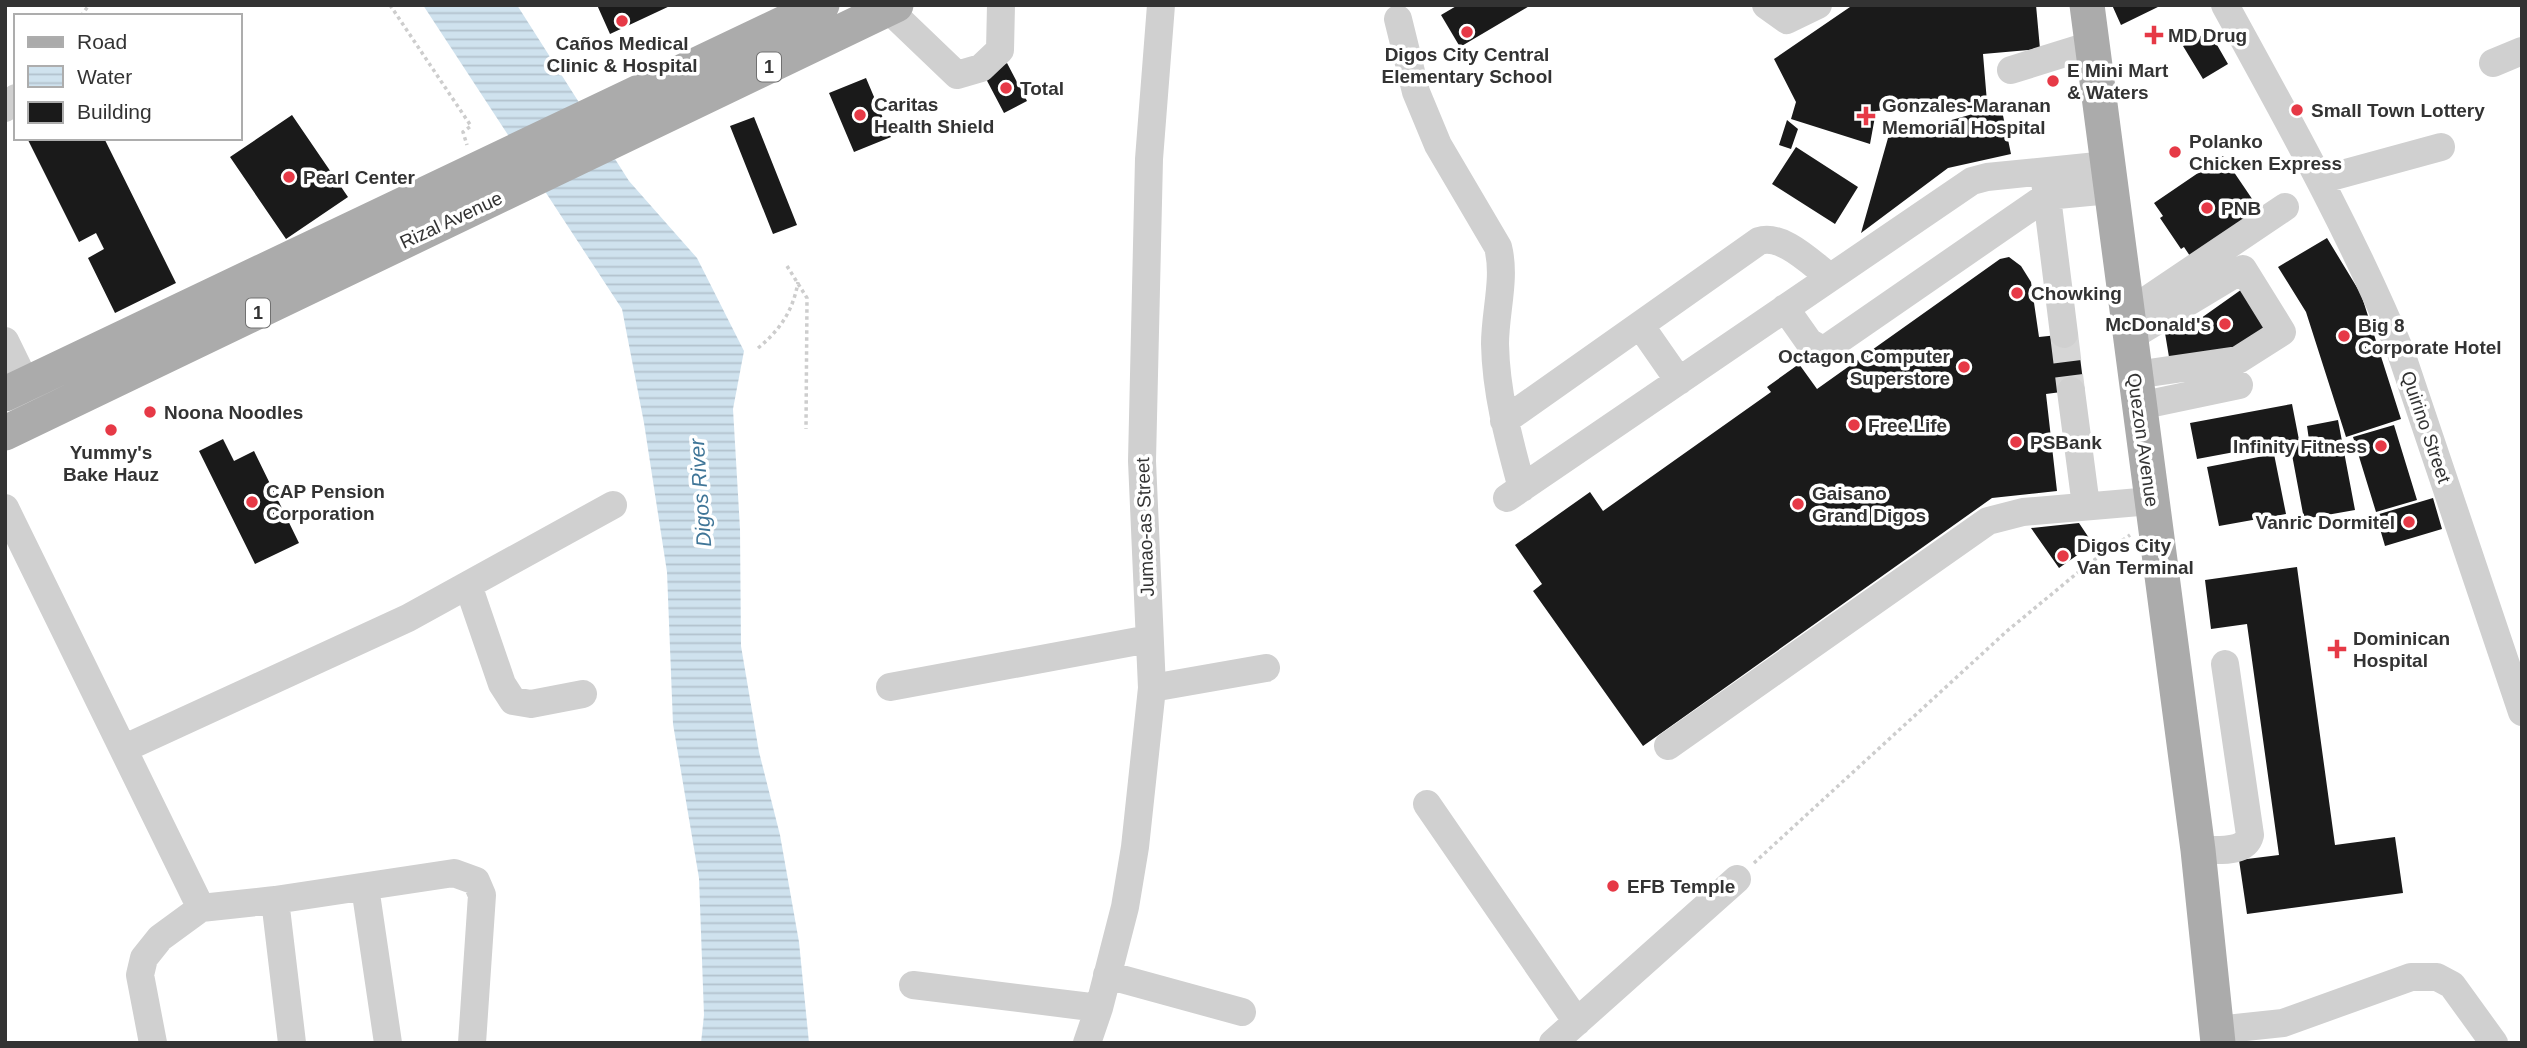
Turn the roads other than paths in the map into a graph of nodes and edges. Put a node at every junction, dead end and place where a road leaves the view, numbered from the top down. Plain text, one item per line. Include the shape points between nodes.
1 (821, 5) edge
2 (1001, 5) edge
3 (1161, 5) edge
4 (1766, 5) edge
5 (1818, 5) edge
6 (2087, 5) edge
7 (2225, 5) edge
8 (892, 7) edge
9 (1398, 19) dead end
10 (2091, 46) junction
11 (2522, 51) edge
12 (2494, 63) dead end
13 (2011, 70) dead end
14 (553, 133) junction
15 (2441, 147) dead end
16 (567, 165) junction
17 (2109, 178) junction
18 (2320, 180) junction
19 (2045, 184) junction
20 (2285, 207) dead end
21 (1830, 277) junction
22 (1785, 308) junction
23 (2128, 325) junction
24 (1640, 326) junction
25 (2064, 334) tunnel mouth
26 (5, 341) edge
27 (1679, 381) junction
28 (2239, 385) dead end
29 (15, 389) edge
30 (2071, 391) tunnel mouth
31 (2137, 391) junction
32 (1504, 421) junction
33 (5, 433) edge
34 (613, 505) dead end
35 (2086, 506) junction
36 (5, 508) edge
37 (2153, 510) junction
38 (468, 585) junction
39 (1149, 639) junction
40 (2225, 664) dead end
41 (1266, 668) dead end
42 (890, 687) dead end
43 (1152, 688) junction
44 (583, 694) dead end
45 (2522, 712) edge
46 (1668, 746) dead end
47 (123, 749) junction
48 (1427, 804) dead end
49 (2198, 850) junction
50 (1737, 879) road end
51 (365, 887) junction
52 (275, 901) junction
53 (201, 908) junction
54 (1107, 975) junction
55 (913, 985) dead end
56 (1099, 1008) junction
57 (1242, 1012) dead end
58 (1577, 1022) junction
59 (2217, 1036) edge
60 (153, 1043) edge
61 (292, 1043) edge
62 (388, 1043) edge
63 (472, 1043) edge
64 (1087, 1043) edge
65 (1553, 1043) edge
66 (2494, 1043) edge

1 - 14 main road, Rizal Avenue / 1
2 - 8 street via 1000,50 981,68 957,75
3 - 39 street, Jumao-as Street via 1149,159 1143,414
4 - 5 street via 1787,20
6 - 10 main road, Quezon Avenue
7 - 18 street, Quirino Street
8 - 16 main road, Rizal Avenue / 1
9 - 32 street via 1416,92 1438,145 1498,247 1503,264 1495,343
10 - 13 street
10 - 17 main road, Quezon Avenue
11 - 12 street
14 - 16 main road
14 - 29 main road, Rizal Avenue / 1
15 - 18 street
16 - 33 main road, Rizal Avenue / 1
17 - 19 street
17 - 23 main road, Quezon Avenue
18 - 45 street, Quirino Street via 2401,353
19 - 21 street via 1987,177 1972,181
19 - 22 street via 1827,348 1809,342
19 - 25 street
20 - 23 street
21 - 22 street
21 - 24 street via 1783,244 1767,239
22 - 27 street
23 - 31 main road, Quezon Avenue
23 - 31 street via 2243,269 2282,332 2238,360
24 - 27 street
24 - 32 street
26 - 29 street
27 - 32 street via 1515,493
28 - 31 street
30 - 35 street
31 - 37 main road, Quezon Avenue
34 - 38 street
35 - 37 street
35 - 46 street via 2023,512 1988,521
36 - 47 street
37 - 49 main road, Quezon Avenue
38 - 44 street via 502,684 513,701 531,704
38 - 47 street via 408,618
39 - 42 street
39 - 43 street, Jumao-as Street
40 - 49 street via 2250,835 2241,847
41 - 43 street
43 - 54 street, Jumao-as Street via 1135,847
47 - 53 street
48 - 58 street
49 - 59 main road, Quezon Avenue
50 - 58 street
51 - 52 street
51 - 62 street
51 - 63 street via 454,873 476,881 482,895
52 - 53 street
52 - 61 street
53 - 60 street via 160,938 144,958 141,982
54 - 56 street, Jumao-as Street
54 - 57 street
55 - 56 street
56 - 64 street, Jumao-as Street
58 - 65 street
59 - 66 street via 2283,1023 2411,977 2437,977 2452,985

